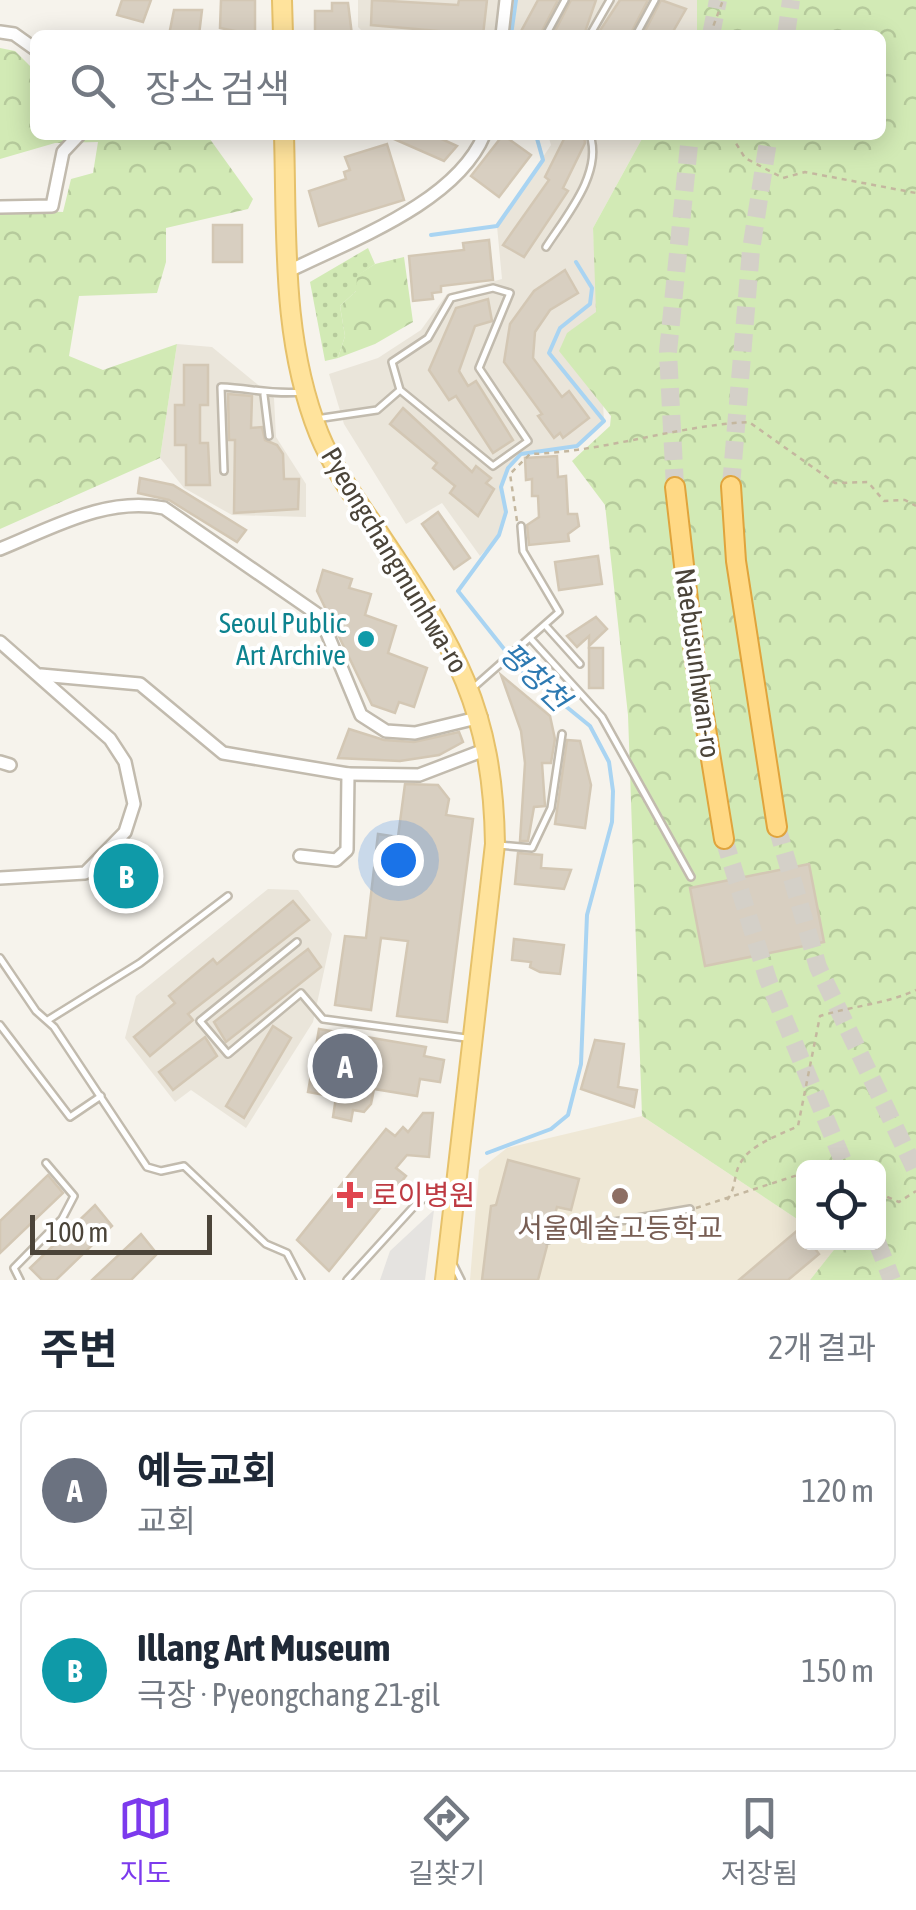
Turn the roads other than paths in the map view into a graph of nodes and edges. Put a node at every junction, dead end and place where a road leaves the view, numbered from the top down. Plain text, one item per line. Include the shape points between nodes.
1 (282, 0) edge
2 (506, 0) edge
3 (565, 0) edge
4 (610, 0) edge
5 (655, 0) edge
6 (282, 30) edge
7 (503, 30) edge
8 (549, 30) edge
9 (593, 30) edge
10 (639, 30) edge
11 (0, 32) edge
12 (30, 45) edge
13 (74, 140) edge
14 (284, 140) edge
15 (482, 140) edge
16 (591, 140) edge
17 (0, 206) edge
18 (546, 247) dead end
19 (288, 272) junction
20 (400, 390) junction
21 (305, 392) junction
22 (264, 396) junction
23 (314, 419) junction
24 (268, 436) dead end
25 (224, 471) dead end
26 (675, 486) tunnel mouth
27 (731, 486) tunnel mouth
28 (520, 526) road end
29 (0, 549) edge
30 (545, 624) junction
31 (530, 638) junction
32 (0, 642) edge
33 (580, 664) dead end
34 (41, 674) junction
35 (472, 688) junction
36 (481, 717) junction
37 (562, 734) dead end
38 (487, 749) junction
39 (348, 774) junction
40 (777, 827) tunnel mouth
41 (724, 839) tunnel mouth
42 (496, 844) junction
43 (300, 856) dead end
44 (691, 877) dead end
45 (0, 878) edge
46 (228, 896) dead end
47 (297, 942) dead end
48 (0, 958) edge
49 (48, 1020) junction
50 (0, 1025) edge
51 (473, 1039) junction
52 (101, 1096) junction
53 (46, 1163) dead end
54 (456, 1182) junction
55 (690, 1210) road end
56 (548, 1240) dead end
57 (448, 1254) junction
58 (20, 1280) edge
59 (301, 1280) edge
60 (346, 1280) edge
61 (445, 1280) edge
62 (461, 1280) edge

1 - 6 main road
2 - 7 street
3 - 8 lane
4 - 9 lane
5 - 10 lane
11 - 12 street
13 - 17 street via 63,152 52,206
14 - 19 main road, Pyeongchangmunhwa-ro
15 - 19 street via 421,205
16 - 18 lane via 590,172
19 - 21 main road, Pyeongchangmunhwa-ro
20 - 20 lane via 493,466 528,441 479,368 510,292 493,288 450,298 428,338 392,362
20 - 23 lane via 378,410
21 - 22 lane
21 - 23 main road, Pyeongchangmunhwa-ro
22 - 24 lane
22 - 25 lane via 221,387
23 - 35 main road, Pyeongchangmunhwa-ro
26 - 41 highway, Naebusunhwan-ro
27 - 40 highway, Naebusunhwan-ro via 736,561
28 - 30 lane via 523,551 559,612
29 - 36 street via 90,513 135,502 164,508 320,616 361,715 386,732 415,733
30 - 31 lane, Pyeongchangmunhwa-ro
30 - 33 lane
31 - 35 lane, Pyeongchangmunhwa-ro
31 - 44 lane via 602,717
32 - 34 street
34 - 39 street via 140,684 223,752
34 - 45 street via 126,762 134,804 125,832 86,873
35 - 36 main road, Pyeongchangmunhwa-ro
36 - 38 main road, Pyeongchangmunhwa-ro
37 - 42 lane via 551,808 532,848
38 - 39 street via 419,775
38 - 42 main road, Pyeongchangmunhwa-ro
39 - 43 street via 347,850 336,860
42 - 51 main road, Pyeongchangmunhwa-ro
46 - 49 lane via 140,963
47 - 51 lane via 200,1020 228,1054 302,994 322,1019
48 - 49 lane
49 - 52 lane
50 - 52 lane via 70,1117
51 - 54 main road, Pyeongchangmunhwa-ro
52 - 59 lane via 147,1166 184,1166 266,1244 287,1253
53 - 58 lane via 74,1196 14,1268
54 - 57 main road, Pyeongchangmunhwa-ro
54 - 60 lane via 418,1202
55 - 56 lane via 574,1229
57 - 61 main road, Pyeongchangmunhwa-ro
57 - 62 lane

